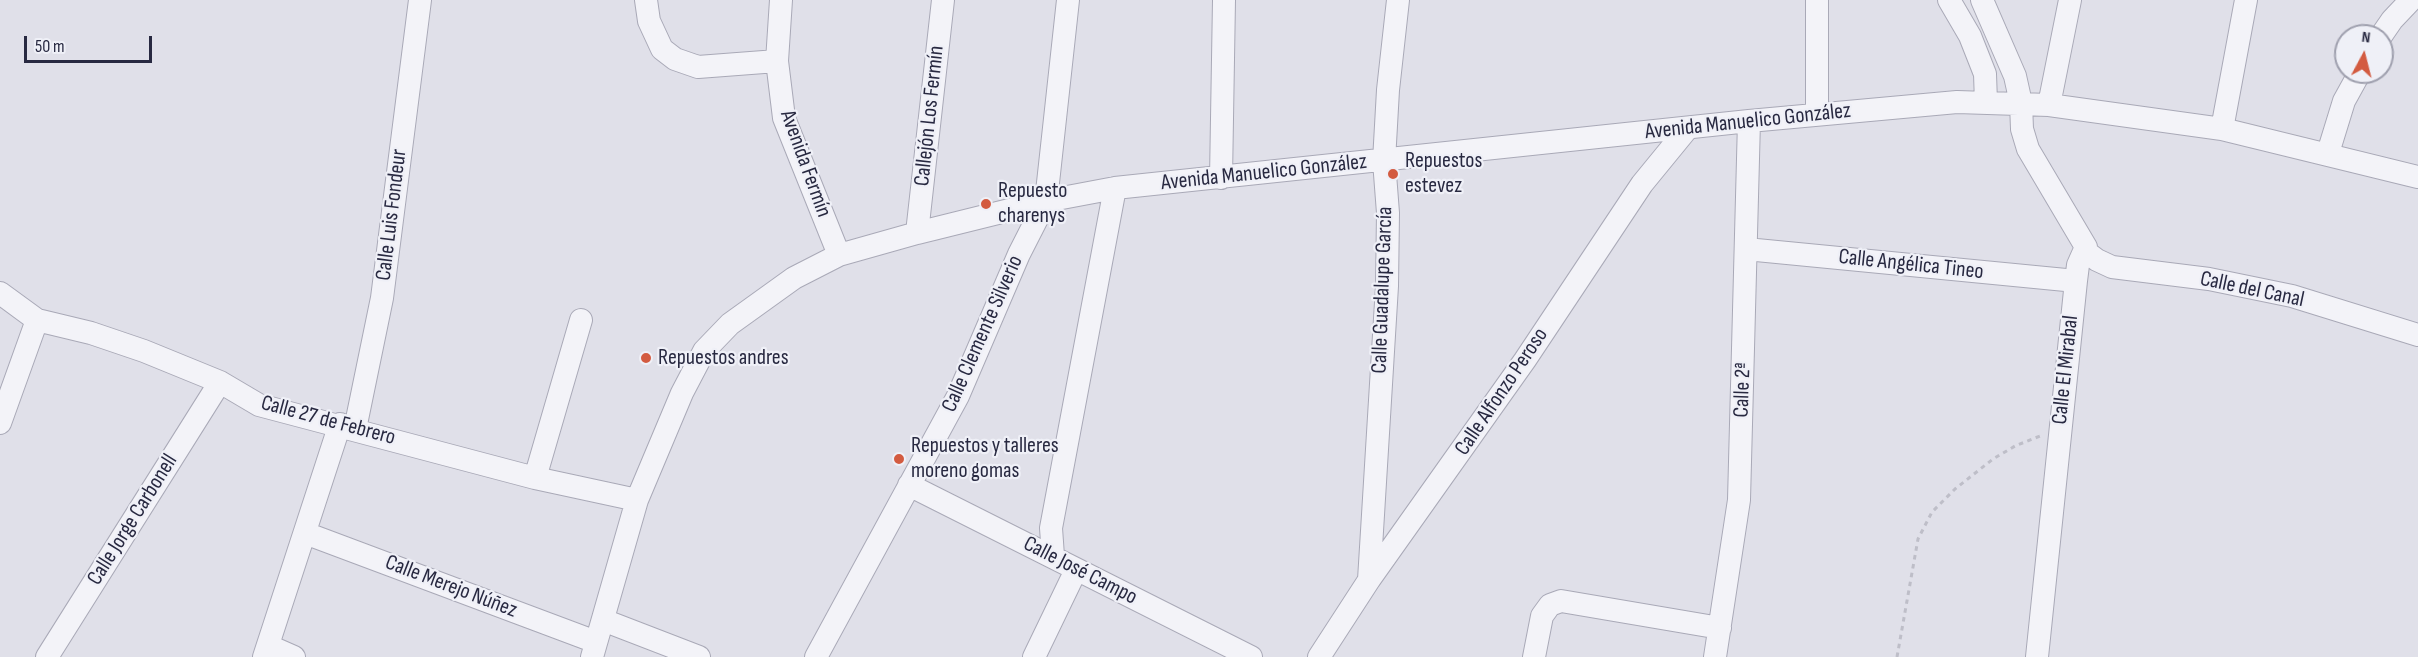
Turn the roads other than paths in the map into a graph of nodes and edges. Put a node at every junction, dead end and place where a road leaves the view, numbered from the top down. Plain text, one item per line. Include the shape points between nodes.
1 (420, 0) edge
2 (646, 0) edge
3 (781, 0) edge
4 (943, 0) edge
5 (1068, 0) edge
6 (1224, 0) edge
7 (1398, 0) edge
8 (1817, 0) edge
9 (1949, 0) edge
10 (1982, 0) edge
11 (2070, 0) edge
12 (2246, 0) edge
13 (2411, 0) edge
14 (2389, 24) edge
15 (777, 61) junction
16 (2353, 84) edge
17 (1986, 102) junction
18 (2021, 103) junction
19 (2049, 105) junction
20 (1817, 114) junction
21 (1749, 121) junction
22 (1687, 129) junction
23 (2222, 129) junction
24 (2328, 153) junction
25 (1384, 161) junction
26 (2418, 177) edge
27 (1221, 178) junction
28 (1115, 188) junction
29 (1046, 201) junction
30 (917, 233) junction
31 (1746, 249) junction
32 (2085, 251) junction
33 (839, 255) junction
34 (2076, 281) junction
35 (0, 293) edge
36 (37, 320) junction
37 (581, 320) dead end
38 (2418, 335) edge
39 (220, 382) junction
40 (0, 423) edge
41 (347, 426) junction
42 (535, 477) junction
43 (909, 486) junction
44 (637, 500) junction
45 (305, 533) junction
46 (1053, 556) junction
47 (1076, 570) junction
48 (1370, 580) junction
49 (603, 620) junction
50 (1720, 628) junction
51 (594, 649) edge
52 (267, 651) edge
53 (47, 657) edge
54 (294, 657) edge
55 (699, 657) edge
56 (816, 657) edge
57 (1034, 657) edge
58 (1251, 657) edge
59 (1319, 657) edge
60 (1534, 657) edge
61 (1715, 657) edge
62 (2037, 657) edge

1 - 41 street, Calle Luis Fondeur via 382,298
2 - 15 street via 649,21 662,49 675,59 698,67
3 - 15 street, Avenida Fermín
4 - 30 street, Callejón Los Fermín
5 - 29 street
6 - 27 street
7 - 25 street, Calle Guadalupe García
8 - 20 street
9 - 17 street via 1970,36 1985,74
10 - 18 street via 2015,76
11 - 19 street
12 - 23 street
13 - 14 street
15 - 33 street, Avenida Fermín via 784,118
16 - 24 street
17 - 18 street, Avenida Manuelico González
17 - 20 street, Avenida Manuelico González
18 - 19 street, Avenida Manuelico González
18 - 32 street via 2028,149 2083,239
19 - 23 street, Avenida Manuelico González
20 - 21 street, Avenida Manuelico González
21 - 22 street, Avenida Manuelico González
21 - 31 street, Calle 2ª
22 - 25 street, Avenida Manuelico González
22 - 48 street, Calle Alfonzo Peroso via 1642,184 1433,494
23 - 24 street, Avenida Manuelico González
24 - 26 street, Avenida Manuelico González
25 - 27 street, Avenida Manuelico González
25 - 48 street, Calle Guadalupe García via 1388,286
27 - 28 street, Avenida Manuelico González
28 - 29 street, Avenida Manuelico González
28 - 46 street via 1051,528
29 - 30 street, Avenida Manuelico González
29 - 43 street, Calle Clemente Silverio via 958,396
30 - 33 street, Avenida Manuelico González
31 - 34 street, Calle Angélica Tineo
31 - 50 street, Calle 2ª via 1738,500
32 - 34 street, Calle El Mirabal via 2078,261
32 - 38 street, Calle del Canal via 2112,267 2209,279 2292,296
33 - 44 street, Avenida Manuelico González via 794,278 754,306 704,351
34 - 62 street, Calle El Mirabal
35 - 36 street, Calle 27 de Febrero
36 - 39 street, Calle 27 de Febrero via 91,333
36 - 40 street
37 - 42 street
39 - 41 street, Calle 27 de Febrero via 259,405
39 - 53 street, Calle Jorge Carbonell
41 - 42 street, Calle 27 de Febrero
41 - 45 street, Calle Luis Fondeur
42 - 44 street, Calle 27 de Febrero
43 - 46 street, Calle José Campo
43 - 56 street, Calle Clemente Silverio
44 - 49 street, Avenida Manuelico González
45 - 51 street, Calle Merejo Núñez
45 - 52 street, Calle Luis Fondeur
46 - 47 street, Calle José Campo
47 - 57 street
47 - 58 street, Calle José Campo
48 - 59 street, Calle Alfonzo Peroso
49 - 51 street, Avenida Manuelico González
49 - 55 street
50 - 60 street via 1561,601 1550,605 1542,616
50 - 61 street, Calle 2ª
52 - 54 street

